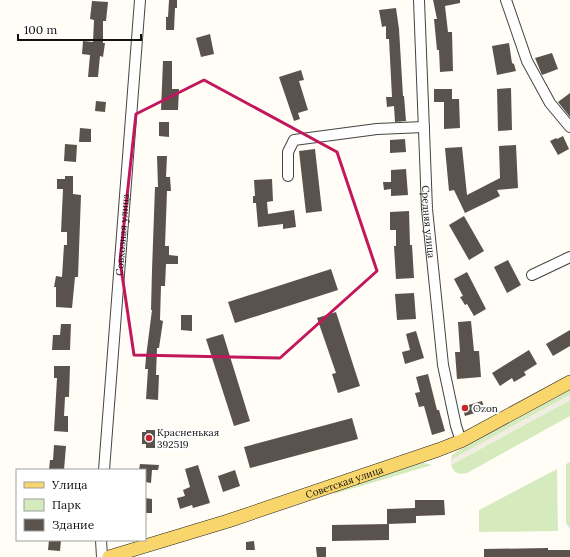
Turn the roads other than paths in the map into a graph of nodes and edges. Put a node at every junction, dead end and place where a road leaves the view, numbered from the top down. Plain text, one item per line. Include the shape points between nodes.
1 (140, 0) edge
2 (419, 0) edge
3 (506, 0) edge
4 (424, 127) junction
5 (570, 127) edge
6 (288, 176) dead end
7 (570, 257) edge
8 (532, 275) dead end
9 (570, 382) edge
10 (461, 441) junction
11 (104, 469) edge
12 (101, 541) edge
13 (102, 557) edge
14 (108, 557) edge

1 - 11 street, Совхозная улица
2 - 4 street, Средняя улица
3 - 5 street via 527,61 550,103
4 - 6 street via 377,129 294,140 288,152
4 - 10 street, Средняя улица via 428,209 443,365
7 - 8 street
9 - 10 main road, Советская улица
10 - 14 main road, Советская улица via 234,519
12 - 13 street

